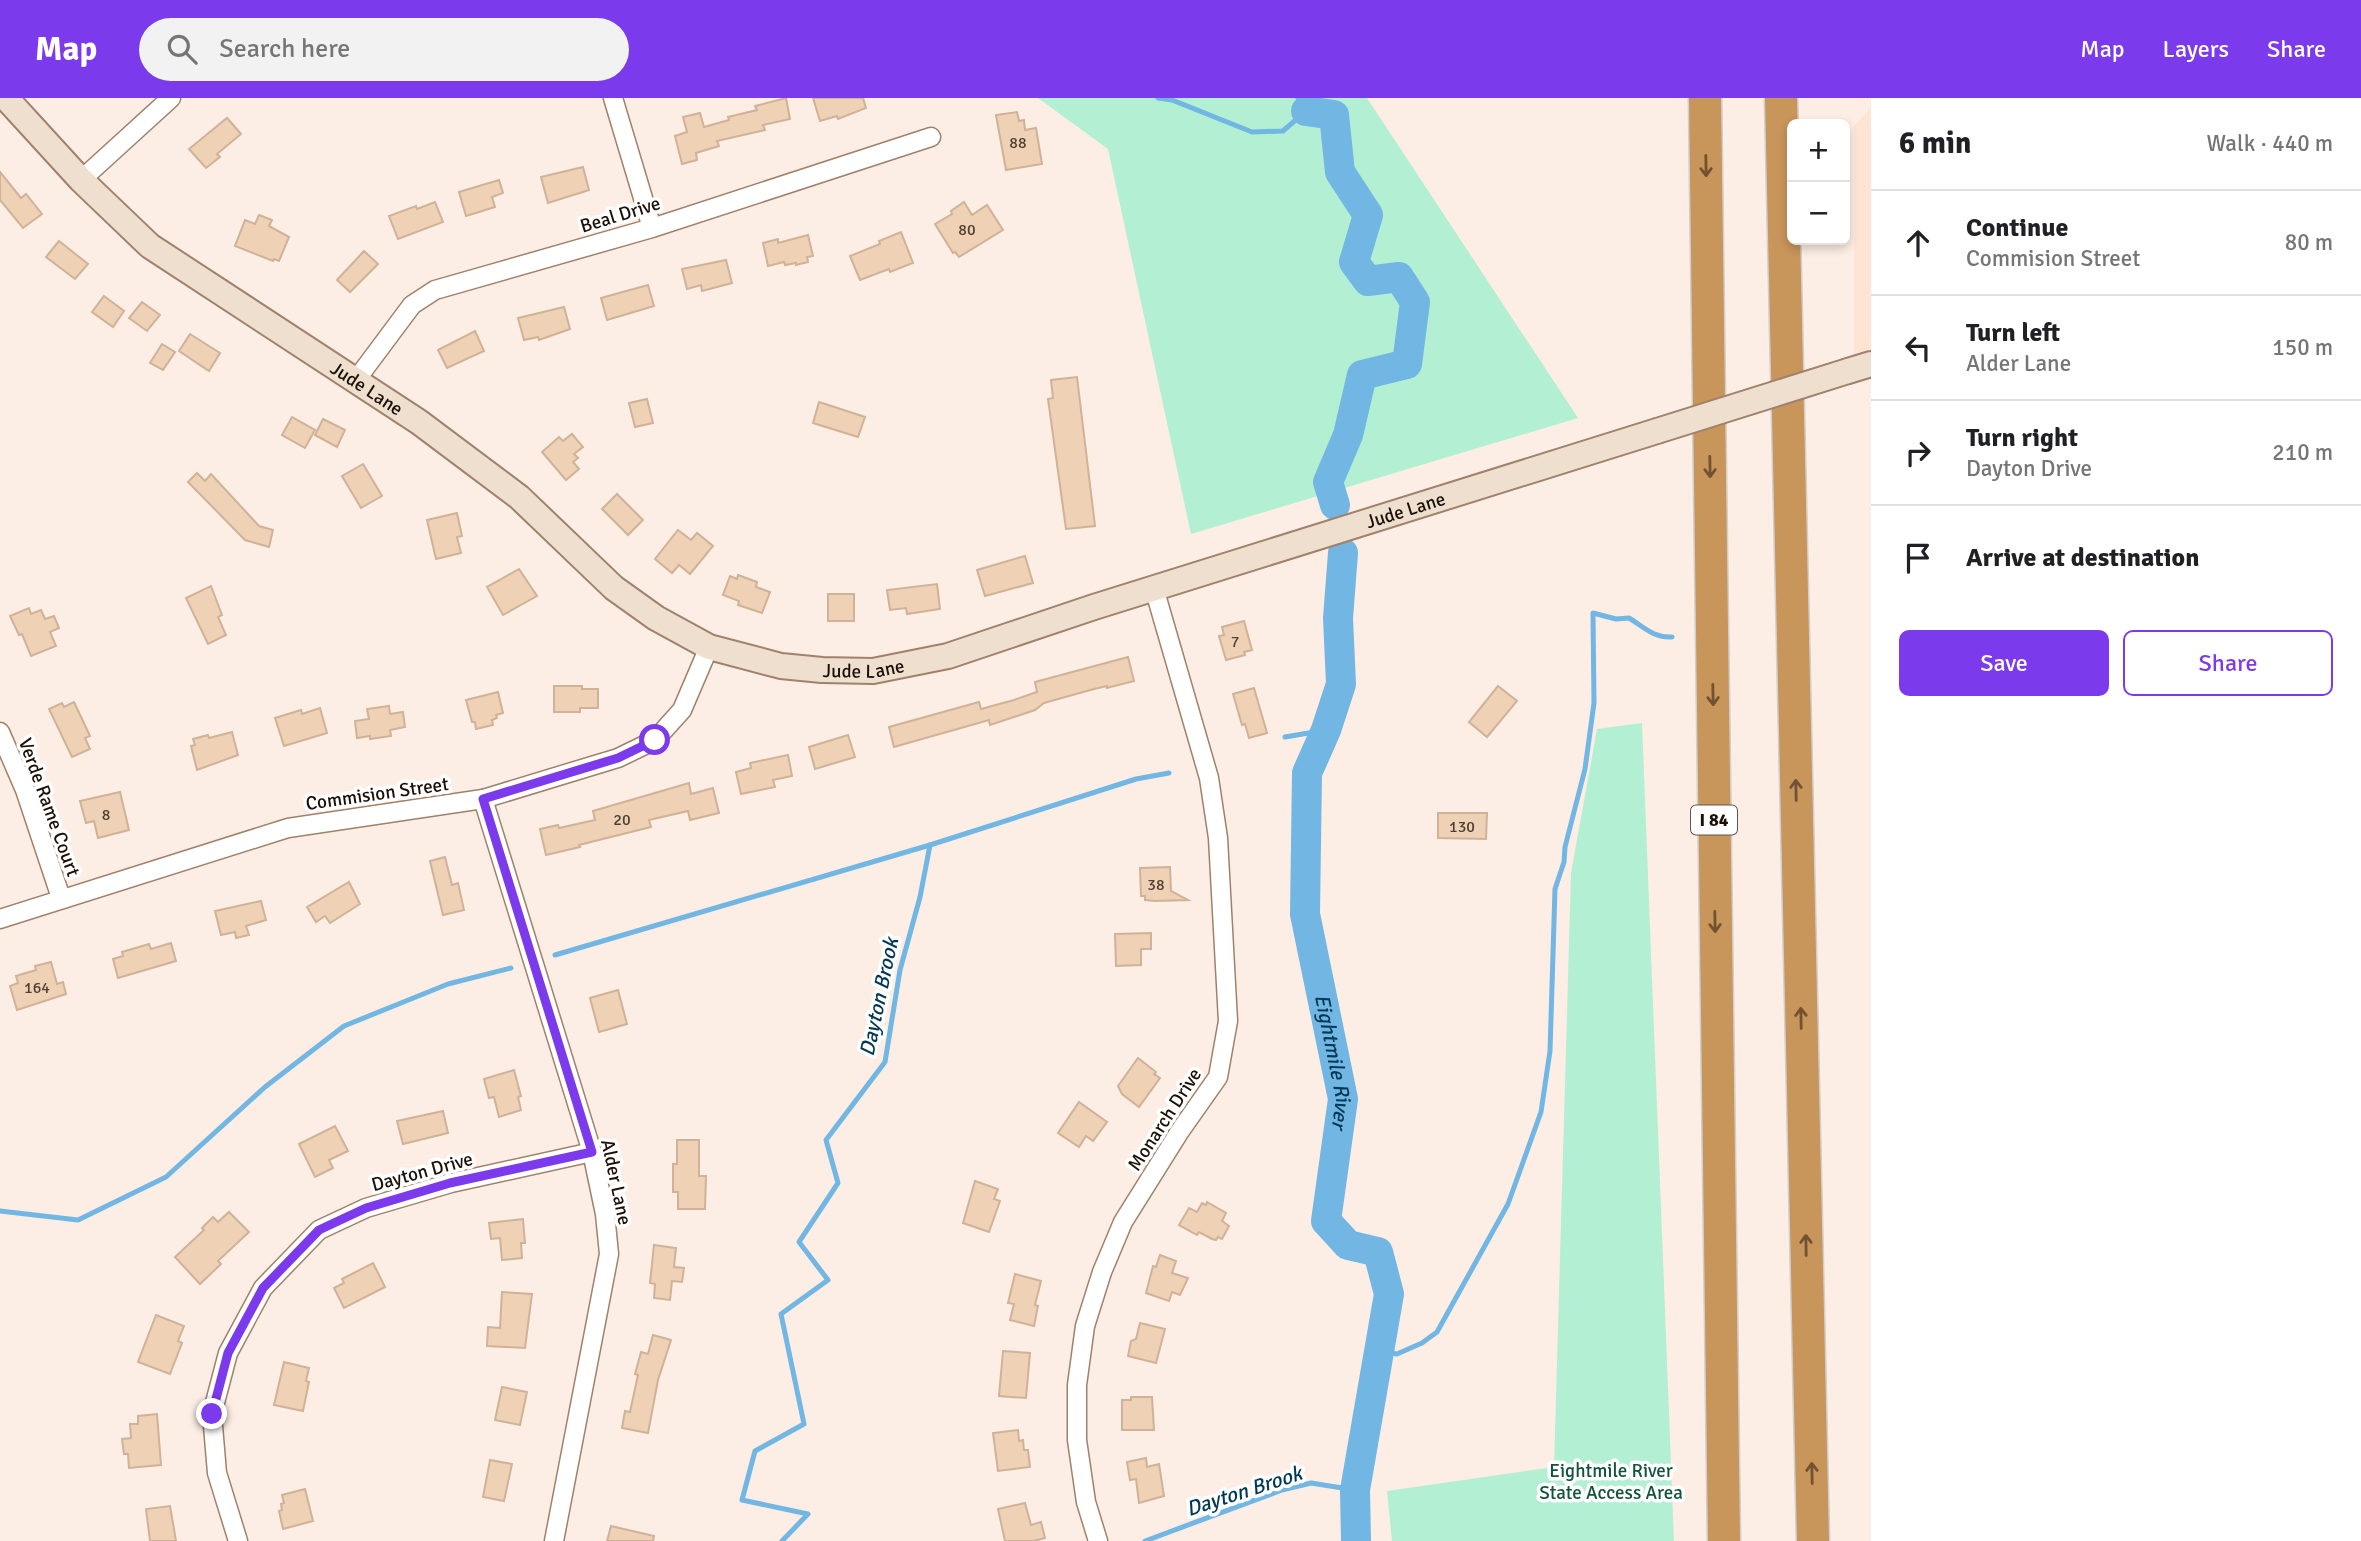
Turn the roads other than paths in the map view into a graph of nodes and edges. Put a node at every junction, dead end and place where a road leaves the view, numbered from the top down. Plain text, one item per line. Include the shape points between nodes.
1 (6, 98) edge
2 (171, 98) edge
3 (613, 98) edge
4 (1705, 98) edge
5 (1783, 98) edge
6 (931, 138) dead end
7 (81, 180) junction
8 (652, 228) junction
9 (1859, 367) edge
10 (356, 380) junction
11 (1154, 588) junction
12 (709, 647) junction
13 (0, 732) edge
14 (483, 799) junction
15 (61, 898) junction
16 (0, 919) edge
17 (592, 1152) junction
18 (238, 1541) edge
19 (554, 1541) edge
20 (1098, 1541) edge
21 (1724, 1541) edge
22 (1813, 1541) edge

1 - 7 street, Jude Lane
2 - 7 street
3 - 8 street
4 -> 21 highway, I 84
22 -> 5 highway
6 - 8 street, Beal Drive
7 - 10 street, Jude Lane via 150,246
8 - 10 street, Beal Drive via 435,290 412,305
9 - 11 street, Jude Lane, bridge
10 - 12 street, Jude Lane via 519,497 614,588
11 - 12 street, Jude Lane via 948,656 873,671 781,666
11 - 20 street, Monarch Drive via 1209,778 1218,838 1228,1021 1218,1077 1123,1222 1085,1326 1077,1385 1077,1440 1086,1502
12 - 14 street, Commision Street via 682,710 655,740 618,758
13 - 15 street, Verde Rame Court
14 - 15 street, Commision Street via 288,828
14 - 17 street, Alder Lane
15 - 16 street, Commision Street
17 - 18 street, Dayton Drive via 450,1183 366,1208 319,1230 263,1288 228,1353 212,1414 217,1472
17 - 19 street, Alder Lane via 609,1254

